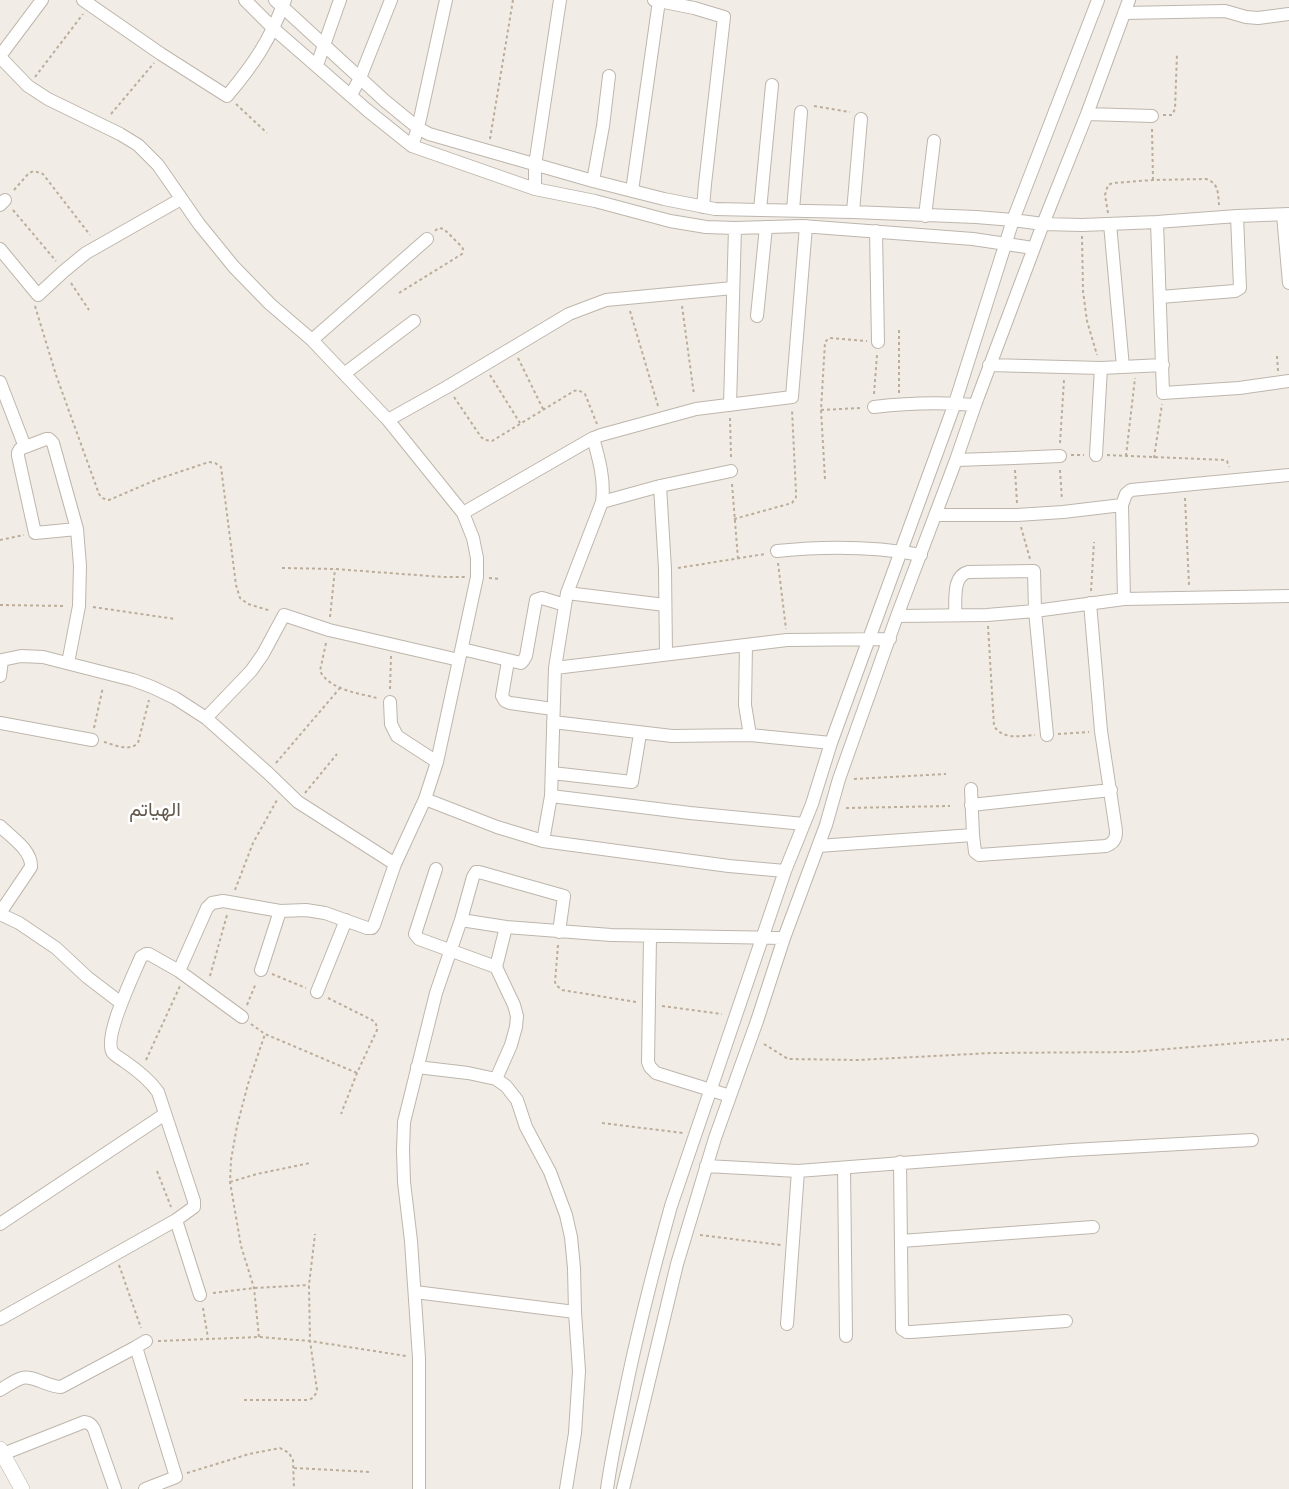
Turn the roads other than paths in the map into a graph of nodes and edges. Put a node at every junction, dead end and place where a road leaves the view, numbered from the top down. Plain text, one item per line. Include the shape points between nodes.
1 (42, 0) edge
2 (245, 0) edge
3 (340, 0) edge
4 (391, 0) edge
5 (446, 0) edge
6 (560, 0) edge
7 (1098, 0) edge
8 (1129, 0) edge
9 (657, 1) edge
10 (86, 2) edge
11 (281, 2) edge
12 (695, 4) edge
13 (1124, 13) junction
14 (1289, 14) edge
15 (274, 29) junction
16 (324, 45) junction
17 (0, 56) edge
18 (316, 65) junction
19 (609, 76) dead end
20 (360, 78) junction
21 (772, 84) dead end
22 (351, 95) junction
23 (801, 112) road end
24 (1087, 114) junction
25 (1152, 116) road end
26 (861, 119) road end
27 (418, 128) junction
28 (934, 141) dead end
29 (412, 147) junction
30 (535, 165) junction
31 (593, 182) junction
32 (535, 189) junction
33 (632, 191) junction
34 (181, 199) junction
35 (703, 207) junction
36 (760, 210) junction
37 (793, 210) junction
38 (853, 212) junction
39 (1286, 214) edge
40 (925, 216) junction
41 (1237, 216) junction
42 (1014, 220) junction
43 (1157, 222) junction
44 (1042, 224) junction
45 (1110, 224) junction
46 (806, 226) junction
47 (766, 227) junction
48 (735, 228) junction
49 (876, 231) junction
50 (427, 239) road end
51 (1006, 244) junction
52 (0, 249) edge
53 (1034, 249) junction
54 (1289, 283) edge
55 (733, 288) junction
56 (1160, 297) junction
57 (757, 316) dead end
58 (414, 321) dead end
59 (312, 340) junction
60 (878, 342) road end
61 (989, 365) junction
62 (1163, 365) junction
63 (1123, 367) junction
64 (1101, 368) junction
65 (344, 374) junction
66 (1289, 381) edge
67 (0, 382) edge
68 (955, 404) junction
69 (730, 405) junction
70 (975, 405) junction
71 (874, 407) road end
72 (388, 420) junction
73 (597, 436) junction
74 (25, 447) junction
75 (1096, 454) road end
76 (1060, 456) road end
77 (956, 460) junction
78 (731, 471) dead end
79 (1289, 475) edge
80 (660, 486) junction
81 (602, 502) junction
82 (1122, 506) junction
83 (463, 513) junction
84 (935, 515) junction
85 (77, 528) junction
86 (777, 551) road end
87 (900, 551) junction
88 (921, 555) junction
89 (1289, 596) edge
90 (566, 599) junction
91 (1124, 599) junction
92 (1090, 603) junction
93 (665, 605) junction
94 (1035, 611) junction
95 (955, 615) junction
96 (897, 616) junction
97 (868, 638) junction
98 (890, 639) junction
99 (746, 645) junction
100 (666, 654) junction
101 (460, 655) junction
102 (508, 661) junction
103 (68, 663) junction
104 (555, 668) junction
105 (0, 676) edge
106 (390, 702) road end
107 (553, 709) junction
108 (206, 718) junction
109 (553, 722) junction
110 (0, 723) edge
111 (640, 734) junction
112 (750, 735) junction
113 (1047, 735) road end
114 (92, 740) road end
115 (831, 743) junction
116 (436, 762) junction
117 (552, 773) junction
118 (970, 789) dead end
119 (1111, 790) junction
120 (551, 796) junction
121 (425, 799) junction
122 (972, 805) junction
123 (804, 824) junction
124 (0, 826) edge
125 (973, 835) junction
126 (543, 841) junction
127 (818, 846) junction
128 (395, 864) junction
129 (436, 869) dead end
130 (785, 871) junction
131 (280, 911) junction
132 (0, 914) edge
133 (346, 920) junction
134 (461, 920) junction
135 (506, 927) junction
136 (559, 932) junction
137 (650, 937) junction
138 (762, 938) junction
139 (784, 938) junction
140 (450, 950) junction
141 (496, 968) junction
142 (261, 970) road end
143 (182, 973) junction
144 (317, 992) road end
145 (121, 1003) junction
146 (243, 1017) road end
147 (417, 1067) junction
148 (496, 1079) junction
149 (710, 1090) junction
150 (730, 1096) junction
151 (165, 1114) junction
152 (1252, 1140) dead end
153 (900, 1162) junction
154 (706, 1166) junction
155 (844, 1168) junction
156 (798, 1171) junction
157 (176, 1220) junction
158 (0, 1224) edge
159 (1093, 1227) dead end
160 (901, 1241) junction
161 (415, 1292) junction
162 (200, 1295) road end
163 (575, 1312) junction
164 (0, 1319) edge
165 (1066, 1321) dead end
166 (787, 1324) dead end
167 (846, 1336) dead end
168 (0, 1390) edge
169 (1, 1451) edge
170 (22, 1489) edge
171 (115, 1489) edge
172 (145, 1489) edge
173 (419, 1489) edge
174 (566, 1489) edge
175 (607, 1489) edge
176 (623, 1489) edge

1 - 17 street
2 - 15 street
3 - 16 street
4 - 20 street
5 - 27 street
6 - 30 street
7 - 42 street
8 - 13 street
9 - 12 street
9 - 33 street
10 - 15 street via 227,96 263,50
11 - 15 street
11 - 16 street
12 - 35 street via 724,17
13 - 14 street via 1225,11 1258,18
13 - 24 street
15 - 18 street
16 - 18 street
16 - 20 street
17 - 34 street via 28,86 48,99 138,145 158,165
18 - 22 street
19 - 31 street
20 - 22 street
20 - 27 street
21 - 36 street
22 - 29 street
23 - 37 street
24 - 25 street
24 - 44 street
26 - 38 street
27 - 29 street
27 - 30 street via 441,139
28 - 40 street
29 - 32 street
30 - 31 street
30 - 32 street
31 - 33 street
32 - 48 street via 670,221
33 - 35 street
34 - 52 street via 86,253 38,295
34 - 59 street via 234,267
35 - 36 street
36 - 37 street
37 - 38 street
38 - 40 street
39 - 41 street
39 - 54 street
40 - 42 street
41 - 43 street
41 - 56 street via 1240,288
42 - 44 street
42 - 51 street
43 - 45 street
43 - 56 street
44 - 45 street
44 - 53 street
45 - 63 street
46 - 47 street
46 - 49 street
46 - 69 street via 792,397
47 - 48 street
47 - 57 street
48 - 55 street
49 - 51 street
49 - 60 street
50 - 59 street
51 - 53 street
51 - 68 street
53 - 61 street
55 - 69 street
55 - 72 street via 606,300 569,314
56 - 62 street
58 - 65 street
59 - 65 street
61 - 64 street
61 - 70 street
62 - 63 street
62 - 66 street via 1163,393
63 - 64 street
64 - 75 street
65 - 72 street
67 - 74 street
68 - 70 street
68 - 71 street
68 - 87 street
69 - 73 street via 661,417
70 - 77 street
72 - 83 street
73 - 81 street
73 - 83 street
74 - 85 street via 46,439 53,443
74 - 85 street via 18,453 36,533
76 - 77 street
77 - 84 street
78 - 80 street
79 - 82 street via 1131,490
80 - 81 street
80 - 93 street
81 - 90 street
82 - 84 street via 1017,515
82 - 91 street
83 - 101 street via 473,538 477,577
84 - 88 street
85 - 103 street via 79,606
86 - 87 street
87 - 88 street
87 - 97 street
88 - 96 street
89 - 91 street
90 - 93 street
90 - 102 street via 536,600 525,659 520,663
90 - 104 street
91 - 92 street
92 - 94 street
92 - 119 street via 1101,731
93 - 100 street
94 - 95 street
94 - 95 street via 1034,571 968,572 960,576 957,585
94 - 113 street
95 - 96 street
96 - 98 street
97 - 98 street
97 - 99 street
97 - 115 street
98 - 127 street
99 - 100 street
99 - 112 street via 745,705
100 - 104 street
101 - 102 street
101 - 108 street via 329,630 284,615 257,663
101 - 116 street
102 - 107 street via 502,696 505,701
103 - 105 street via 21,656 2,660
103 - 108 street via 152,687
104 - 107 street
106 - 116 street via 391,724 397,736
107 - 109 street
108 - 128 street via 298,802
109 - 111 street
109 - 117 street
110 - 114 street
111 - 112 street
111 - 117 street via 632,782
112 - 115 street
115 - 123 street
116 - 121 street
117 - 120 street
118 - 122 street
119 - 122 street
119 - 125 street via 1117,835 1106,846 979,855
120 - 123 street
120 - 126 street
121 - 126 street
121 - 128 street
122 - 125 street
123 - 130 street
124 - 132 street via 31,861 31,867
125 - 127 street
126 - 130 street
127 - 139 street
128 - 133 street via 372,928
129 - 140 street via 415,934
130 - 138 street
131 - 133 street via 306,910
131 - 142 street
131 - 143 street via 212,903
132 - 145 street via 56,948
133 - 144 street
134 - 135 street
134 - 136 street via 473,877 479,872 564,896
134 - 140 street
135 - 136 street
135 - 141 street
136 - 137 street
137 - 138 street
137 - 149 street via 648,1062 656,1073
138 - 139 street
138 - 149 street
139 - 150 street
140 - 141 street
140 - 147 street
141 - 148 street via 517,1016 511,1045
143 - 145 street via 149,954 143,956
143 - 146 street
145 - 151 street via 111,1037 113,1054 153,1084
147 - 148 street
147 - 161 street via 404,1122 403,1150
148 - 163 street via 517,1100 566,1215 574,1268
149 - 150 street
149 - 175 street via 671,1206 644,1309
150 - 154 street
151 - 157 street via 194,1204
151 - 158 street
152 - 153 street
153 - 155 street
153 - 160 street
154 - 156 street
154 - 176 street
155 - 156 street
155 - 167 street
156 - 166 street
157 - 162 street
157 - 164 street
159 - 160 street
160 - 165 street via 904,1331
161 - 163 street
161 - 173 street
163 - 174 street via 577,1411
168 - 172 street via 22,1378 61,1387 141,1344 176,1477
169 - 170 street
169 - 171 street via 88,1422

